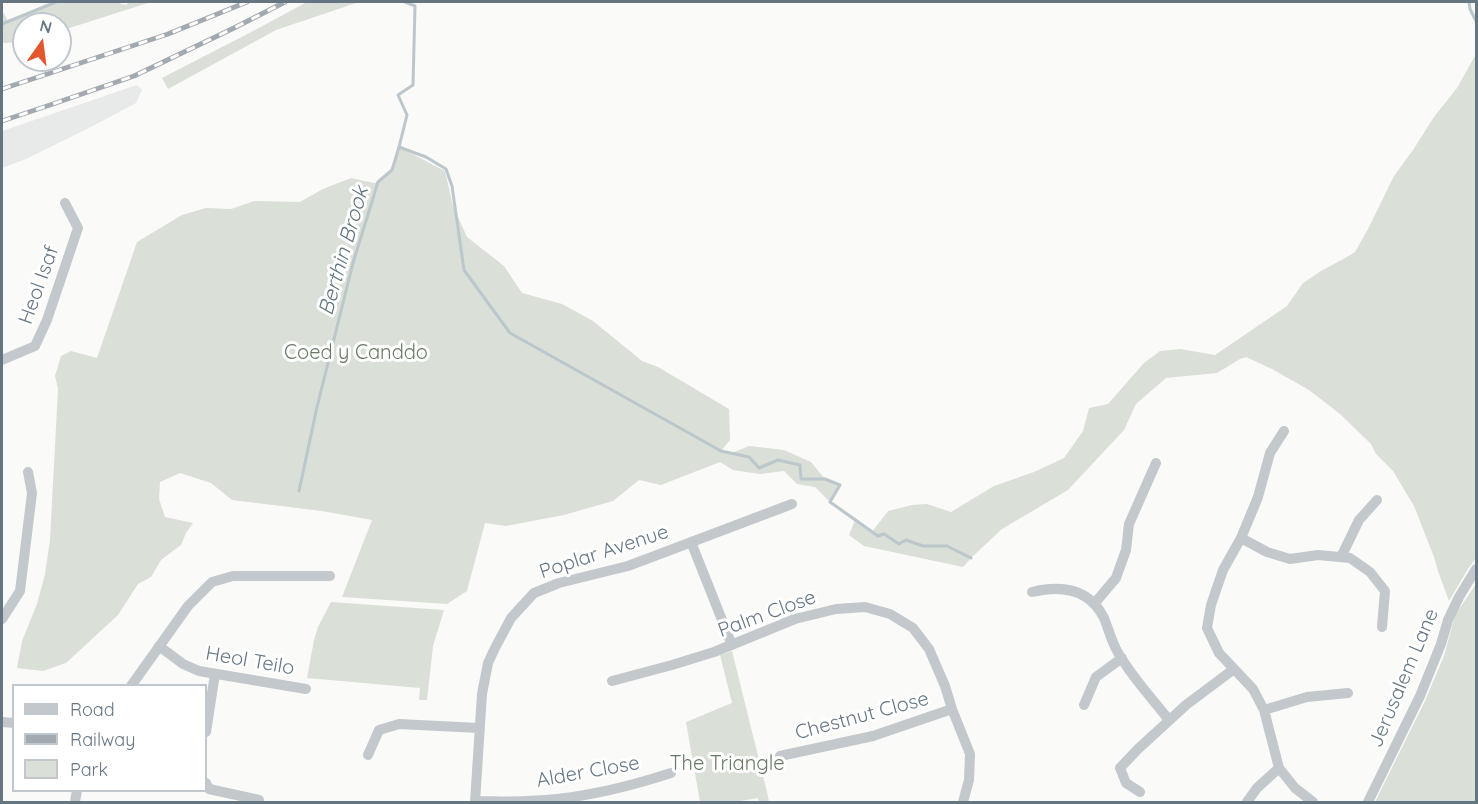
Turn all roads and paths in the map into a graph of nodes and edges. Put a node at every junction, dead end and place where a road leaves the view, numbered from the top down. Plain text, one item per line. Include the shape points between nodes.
1 (65, 203) dead end
2 (2, 360) edge
3 (1284, 431) dead end
4 (1156, 463) dead end
5 (28, 472) dead end
6 (1377, 500) dead end
7 (792, 504) dead end
8 (1241, 538) junction
9 (692, 542) junction
10 (1341, 557) junction
11 (1476, 569) edge
12 (330, 576) dead end
13 (1032, 592) dead end
14 (1094, 604) junction
15 (2, 619) edge
16 (1382, 627) dead end
17 (732, 645) junction
18 (159, 646) junction
19 (1122, 658) junction
20 (1234, 669) junction
21 (215, 674) junction
22 (612, 681) dead end
23 (132, 684) edge
24 (306, 689) dead end
25 (1348, 693) dead end
26 (1084, 705) dead end
27 (952, 710) junction
28 (1264, 710) junction
29 (1169, 720) junction
30 (207, 726) edge
31 (480, 728) junction
32 (368, 755) dead end
33 (780, 756) dead end
34 (1279, 768) junction
35 (671, 773) dead end
36 (207, 785) edge
37 (1140, 792) dead end
38 (259, 800) dead end
39 (475, 802) edge
40 (963, 802) edge
41 (1247, 802) edge
42 (1312, 802) edge
43 (1368, 802) edge

1 - 2 street, Heol Isaf via 78,228 46,320 35,346
3 - 8 street via 1270,453
4 - 14 street via 1130,524 1116,578
5 - 15 street via 32,493 20,591
6 - 10 street via 1359,520
7 - 9 street, Poplar Avenue
8 - 10 street via 1290,560 1318,555
8 - 20 street via 1223,570 1208,628 1219,653
9 - 17 street
9 - 31 street, Poplar Avenue via 534,594 511,618 488,663
10 - 16 street via 1350,558 1370,572 1385,591
11 - 43 street, Jerusalem Lane via 1448,620 1420,696
12 - 18 street via 233,576 212,582 188,606
13 - 14 street via 1065,589 1082,593
14 - 19 street
17 - 22 street, Palm Close
17 - 27 street, Palm Close via 795,619 836,609 873,609 913,628 929,649
18 - 21 street, Heol Teilo via 183,664
18 - 23 street
19 - 26 street via 1096,677
19 - 29 street
20 - 28 street
20 - 29 street
21 - 24 street, Heol Teilo
21 - 30 street
25 - 28 street via 1307,697
27 - 33 street, Chestnut Close via 873,736
27 - 40 street, Palm Close via 970,754
28 - 34 street
29 - 37 street via 1120,768 1126,783
31 - 32 street via 399,724 379,730
31 - 39 street, Poplar Avenue
34 - 41 street
34 - 42 street
35 - 39 street, Alder Close via 578,796
36 - 38 street via 209,789

